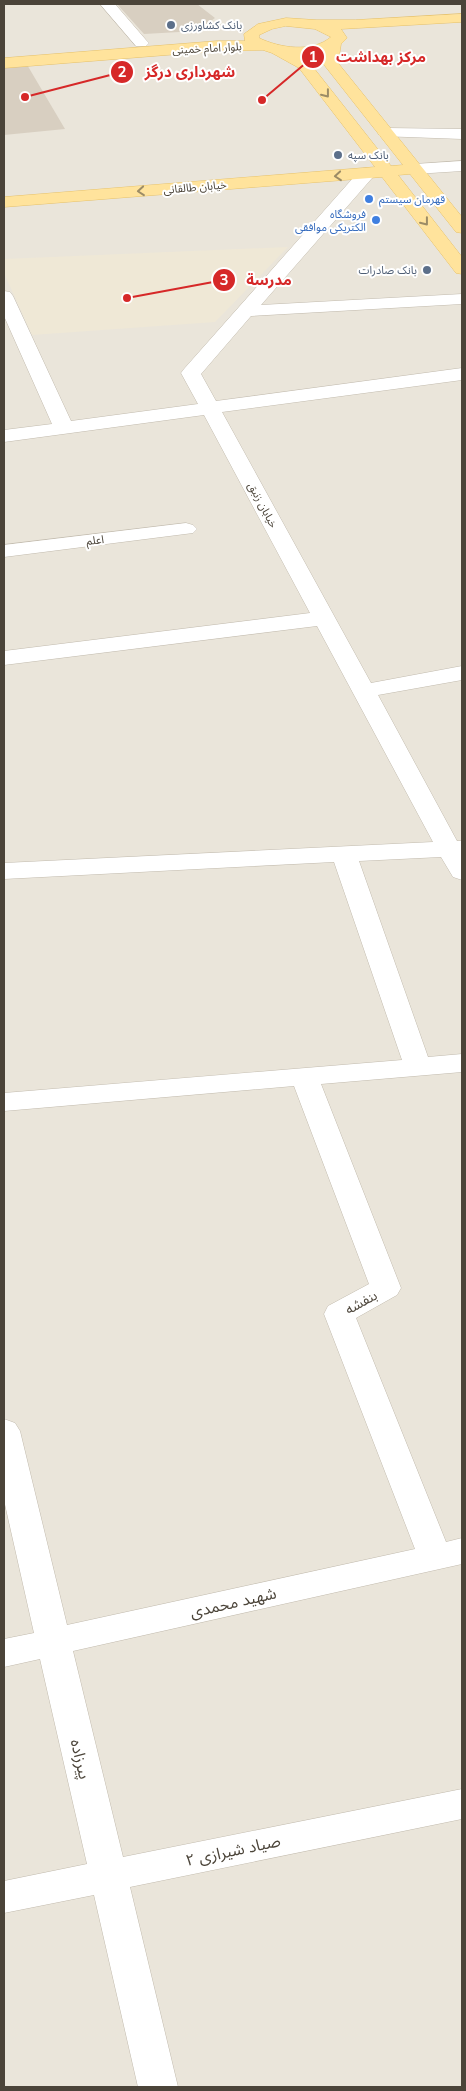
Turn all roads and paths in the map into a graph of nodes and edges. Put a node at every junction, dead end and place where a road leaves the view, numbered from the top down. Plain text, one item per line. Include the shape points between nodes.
1 (107, 4) edge
2 (276, 10) dead end
3 (462, 18) edge
4 (286, 22) junction
5 (316, 24) junction
6 (462, 25) edge
7 (256, 29) junction
8 (335, 42) junction
9 (141, 43) junction
10 (261, 46) junction
11 (278, 50) junction
12 (4, 54) edge
13 (4, 63) edge
14 (386, 133) junction
15 (462, 134) edge
16 (462, 166) edge
17 (416, 169) junction
18 (377, 173) junction
19 (4, 202) edge
20 (462, 228) edge
21 (462, 269) edge
22 (4, 296) edge
23 (462, 299) edge
24 (246, 311) junction
25 (462, 374) edge
26 (210, 408) junction
27 (64, 428) junction
28 (4, 436) edge
29 (186, 529) dead end
30 (4, 551) edge
31 (324, 618) junction
32 (4, 658) edge
33 (462, 673) edge
34 (364, 692) junction
35 (456, 848) edge
36 (344, 855) junction
37 (4, 871) edge
38 (462, 872) edge
39 (462, 1063) edge
40 (418, 1067) junction
41 (304, 1076) junction
42 (4, 1102) edge
43 (4, 1431) edge
44 (449, 1554) edge
45 (53, 1642) junction
46 (4, 1653) edge
47 (462, 1804) edge
48 (109, 1876) junction
49 (4, 1897) edge
50 (158, 2087) edge

1 - 9 street
2 - 4 main road
3 - 5 main road via 353,26
4 - 5 main road, بلوار امام خمینی
4 - 7 main road, بلوار امام خمینی
5 - 8 main road via 337,32 339,38
6 - 8 main road via 394,31
7 - 9 main road, بلوار امام خمینی via 209,38
7 - 10 main road via 251,34 252,40
8 - 11 main road via 307,51
8 - 14 main road via 330,63
9 - 12 main road, بلوار امام خمینی
10 - 11 main road, بلوار امام خمینی
10 - 13 main road, بلوار امام خمینی via 217,46
11 -> 18 main road via 304,65
14 - 15 street
14 - 17 main road
16 - 17 street
17 - 18 main road, خیابان طالقانی
17 - 20 main road
18 -> 19 main road, خیابان طالقانی
18 -> 21 main road
18 - 24 street, خیابان زنبق
22 - 27 street
23 - 24 street
24 - 26 street, خیابان زنبق via 191,373
25 - 26 street
26 - 27 street
26 - 31 street, خیابان زنبق
27 - 28 street
29 - 30 street, اعلم
31 - 32 street
31 - 34 street, خیابان زنبق
33 - 34 street
34 - 35 street, خیابان زنبق
35 - 36 street
35 - 38 street, خیابان زنبق
36 - 37 street
36 - 40 street
39 - 40 street
40 - 41 street
41 - 42 street
41 - 44 street, بنفشه via 386,1288 339,1314
43 - 45 street, پیرزاده
44 - 45 street, شهید محمدی
45 - 46 street, شهید محمدی
45 - 48 street, پیرزاده
47 - 48 street, صیاد شیرازی ۲
48 - 49 street, صیاد شیرازی ۲
48 - 50 street, پیرزاده

